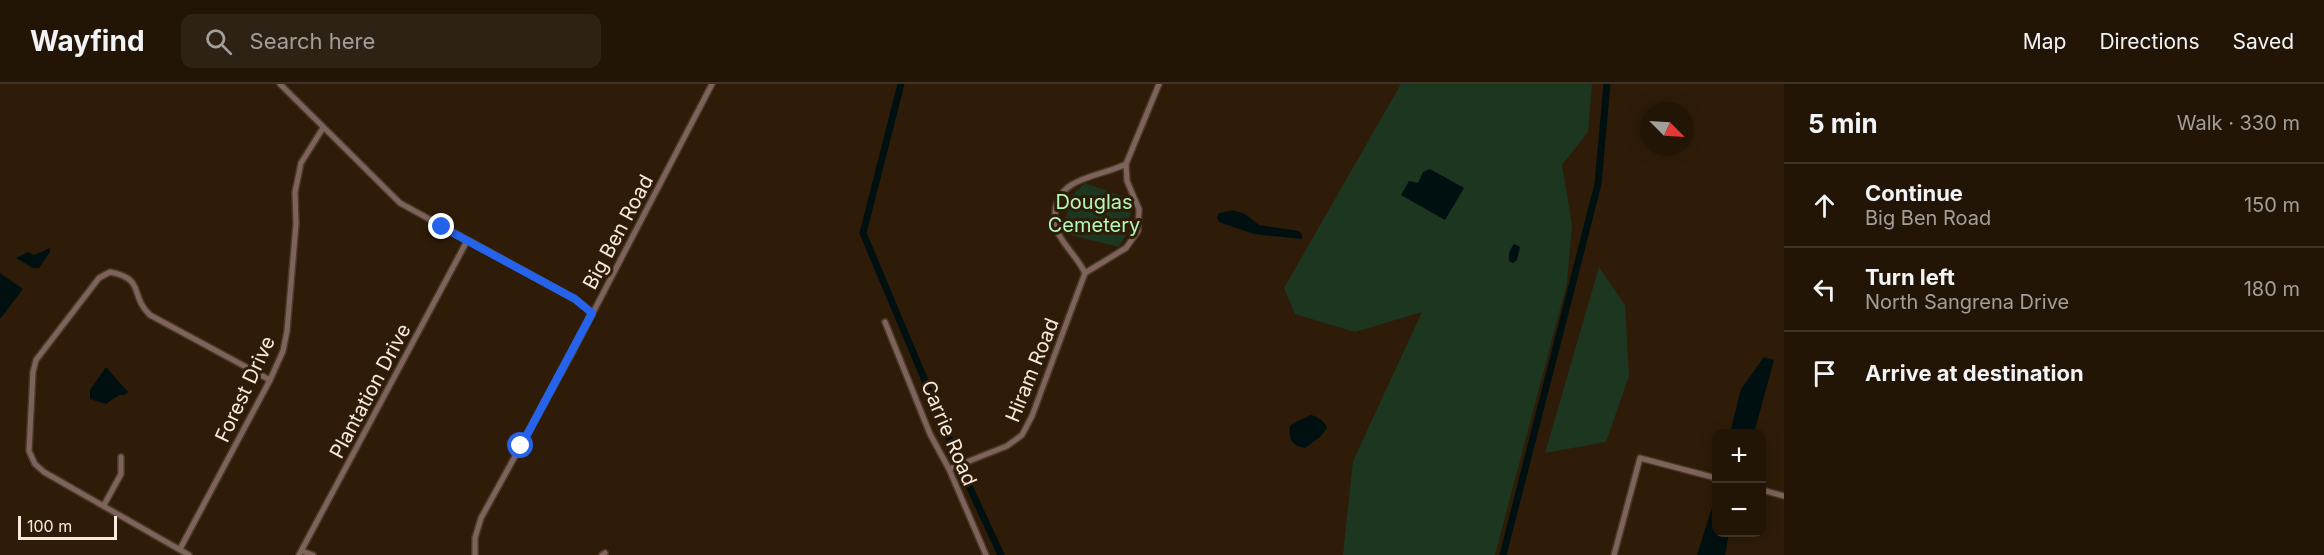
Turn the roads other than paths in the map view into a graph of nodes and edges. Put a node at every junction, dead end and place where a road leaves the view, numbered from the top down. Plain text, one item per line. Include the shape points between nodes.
1 (280, 84) edge
2 (712, 84) edge
3 (1159, 84) edge
4 (323, 128) junction
5 (1126, 164) junction
6 (467, 241) junction
7 (1085, 273) junction
8 (592, 313) junction
9 (885, 322) dead end
10 (270, 380) junction
11 (121, 457) dead end
12 (949, 469) junction
13 (1712, 477) edge
14 (1766, 491) edge
15 (1784, 496) edge
16 (104, 505) junction
17 (180, 549) junction
18 (300, 553) edge
19 (189, 555) edge
20 (313, 555) edge
21 (475, 555) edge
22 (986, 555) edge
23 (1614, 555) edge

1 - 4 street
2 - 8 street, Big Ben Road
3 - 5 street
4 - 6 street via 400,203
4 - 10 street, Forest Drive via 301,163 295,192 287,331
5 - 7 street via 1127,181 1139,209 1138,231 1126,248
5 - 7 street via 1073,183 1061,194 1056,206 1058,233
6 - 8 street via 575,299
6 - 18 street, Plantation Drive
7 - 12 street, Hiram Road via 1022,435 1006,446
8 - 21 street, Big Ben Road via 481,518
9 - 12 street, Carrie Road via 930,434
10 - 16 street via 150,315 134,283 125,275 110,272 99,278 36,360 29,451 44,472
10 - 17 street, Forest Drive
11 - 16 street via 121,474
12 - 22 street, Carrie Road
13 - 23 street via 1640,458
14 - 15 street
16 - 17 street
17 - 19 street
18 - 20 street

